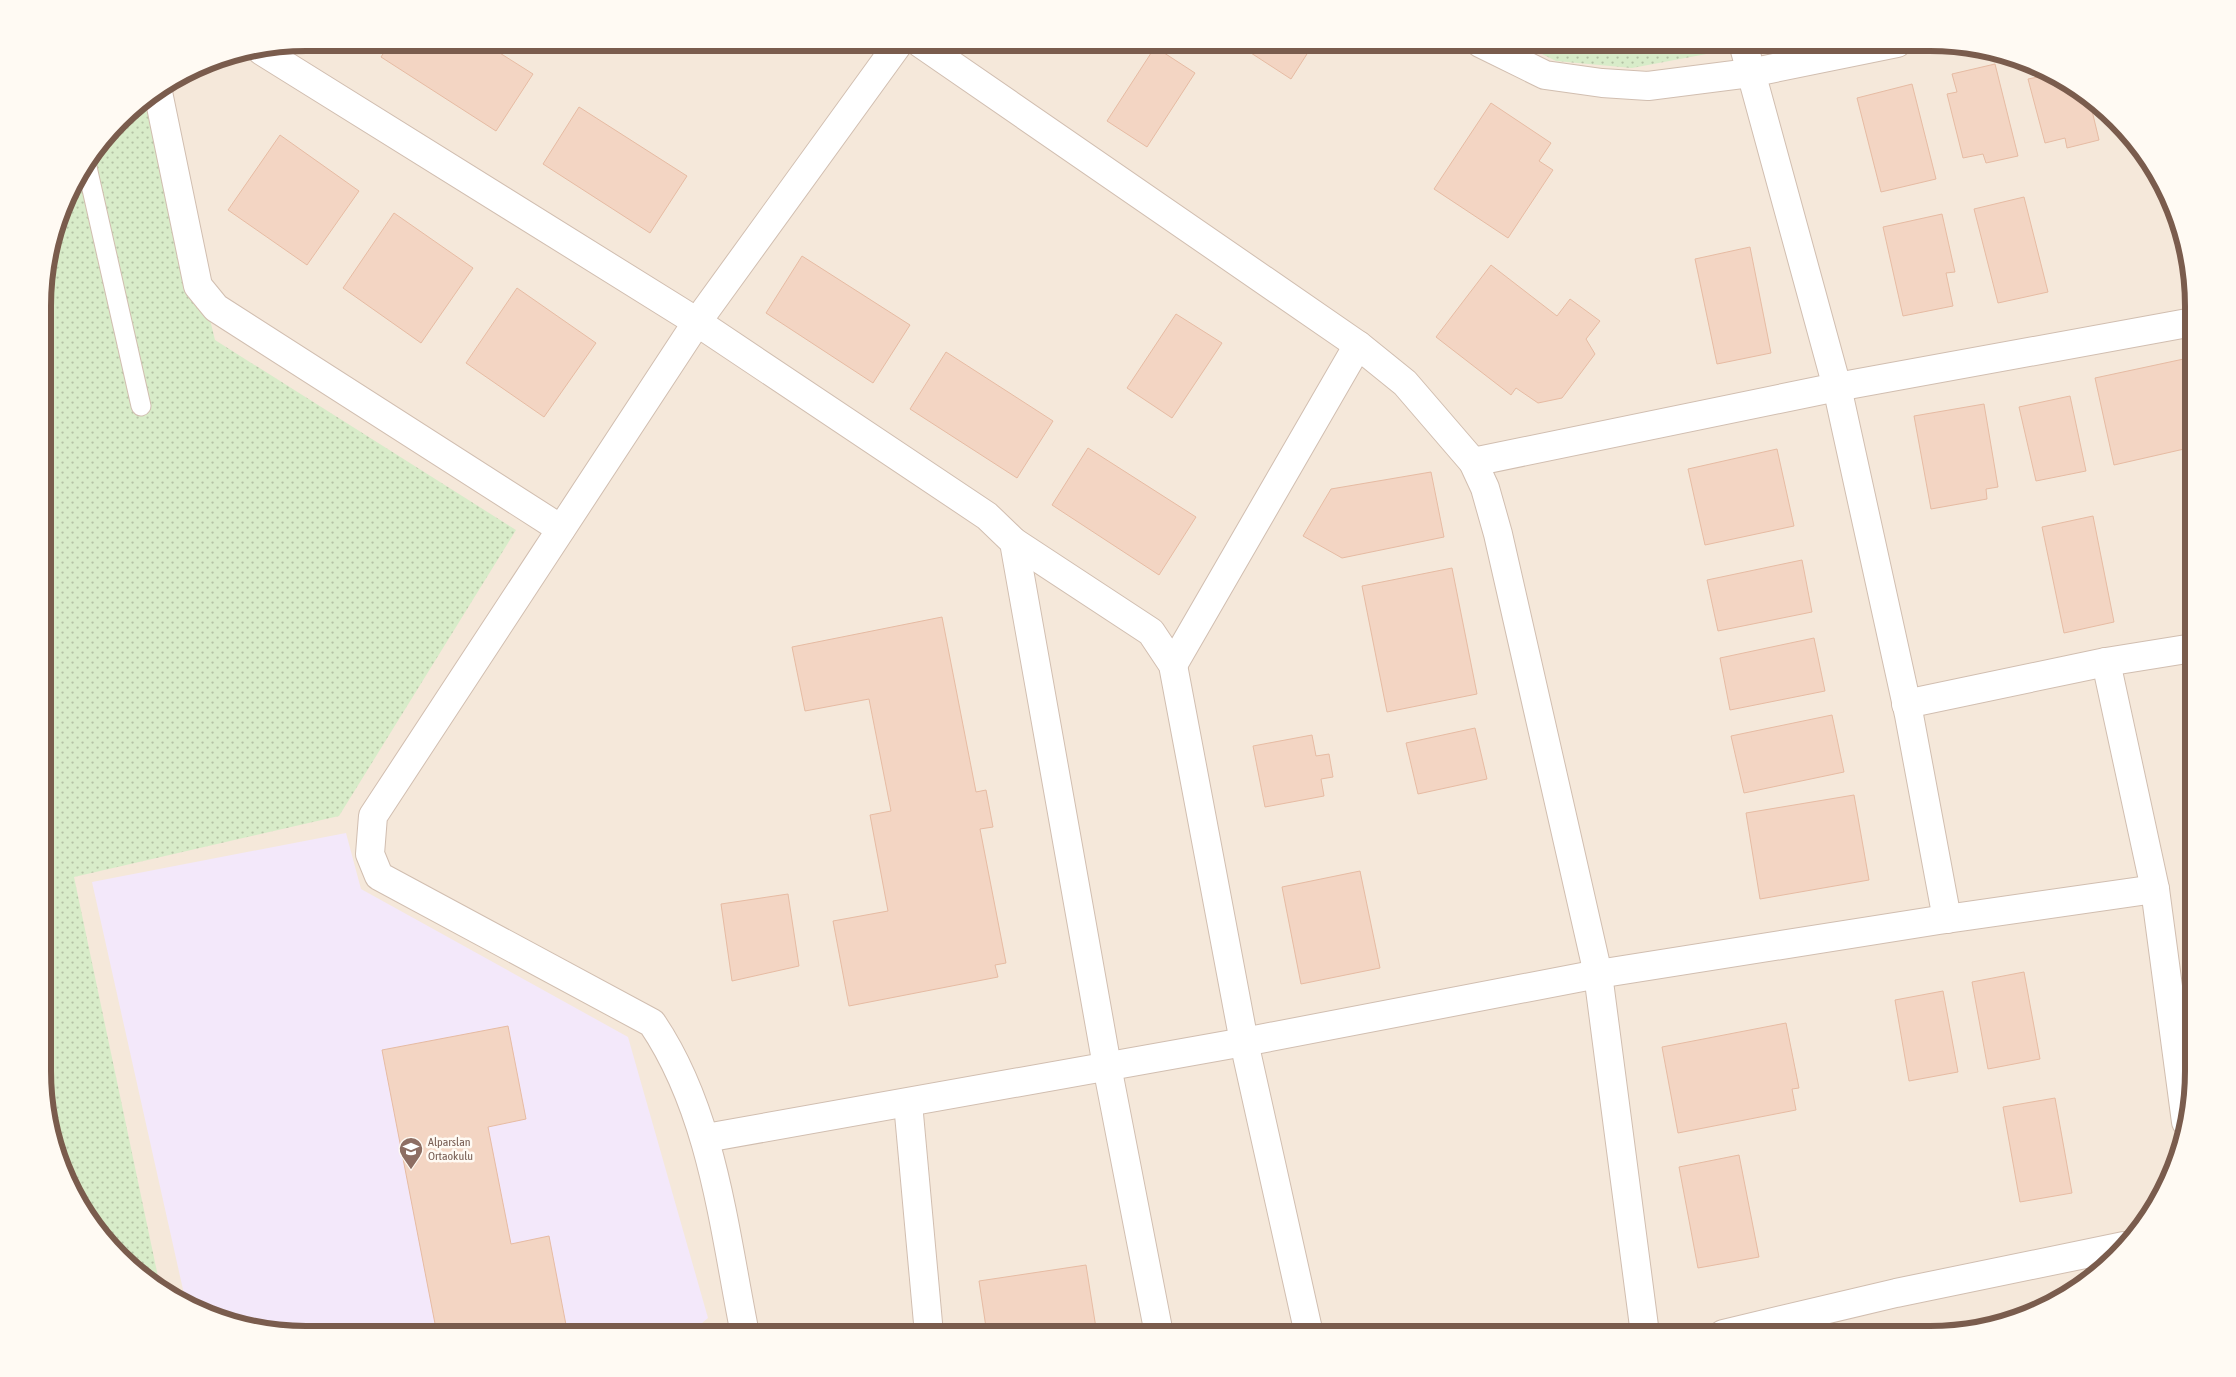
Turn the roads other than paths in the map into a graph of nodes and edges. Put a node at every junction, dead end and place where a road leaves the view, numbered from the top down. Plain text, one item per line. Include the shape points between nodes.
1 (893, 51) edge
2 (933, 51) edge
3 (1498, 51) edge
4 (1745, 51) edge
5 (1854, 51) edge
6 (267, 54) edge
7 (1750, 73) junction
8 (159, 98) edge
9 (88, 174) edge
10 (697, 322) junction
11 (2185, 323) edge
12 (1358, 345) junction
13 (1837, 387) junction
14 (141, 406) dead end
15 (1473, 462) junction
16 (561, 528) junction
17 (1014, 542) junction
18 (2185, 649) edge
19 (2106, 662) junction
20 (1173, 665) junction
21 (1906, 704) junction
22 (2155, 889) junction
23 (1947, 919) junction
24 (1598, 974) junction
25 (1244, 1042) junction
26 (1107, 1066) junction
27 (2183, 1101) edge
28 (908, 1103) junction
29 (706, 1138) junction
30 (2112, 1248) edge
31 (743, 1326) edge
32 (928, 1326) edge
33 (1157, 1326) edge
34 (1307, 1326) edge
35 (1644, 1326) edge
36 (1757, 1326) edge

1 - 10 street
2 - 12 street
3 - 7 street via 1545,75 1602,83 1648,86
4 - 7 street
5 - 7 street
6 - 10 street
7 - 13 street
8 - 16 street via 198,286 216,308
9 - 14 lane
10 - 16 street
10 - 17 street via 987,516
11 - 13 street
12 - 15 street via 1404,383
12 - 20 street
13 - 15 street
13 - 21 street
15 - 24 street via 1485,488 1498,534
16 - 29 street via 373,816 370,854 379,876 652,1023 670,1050
17 - 20 street via 1151,632
17 - 26 street
18 - 19 street
19 - 21 street
19 - 22 street
20 - 25 street
21 - 23 street
22 - 23 street
22 - 27 street
23 - 24 street
24 - 25 street
24 - 35 street
25 - 26 street
25 - 34 street
26 - 28 street
26 - 33 street
28 - 29 street
28 - 32 street
29 - 31 street
30 - 36 street via 1896,1293

